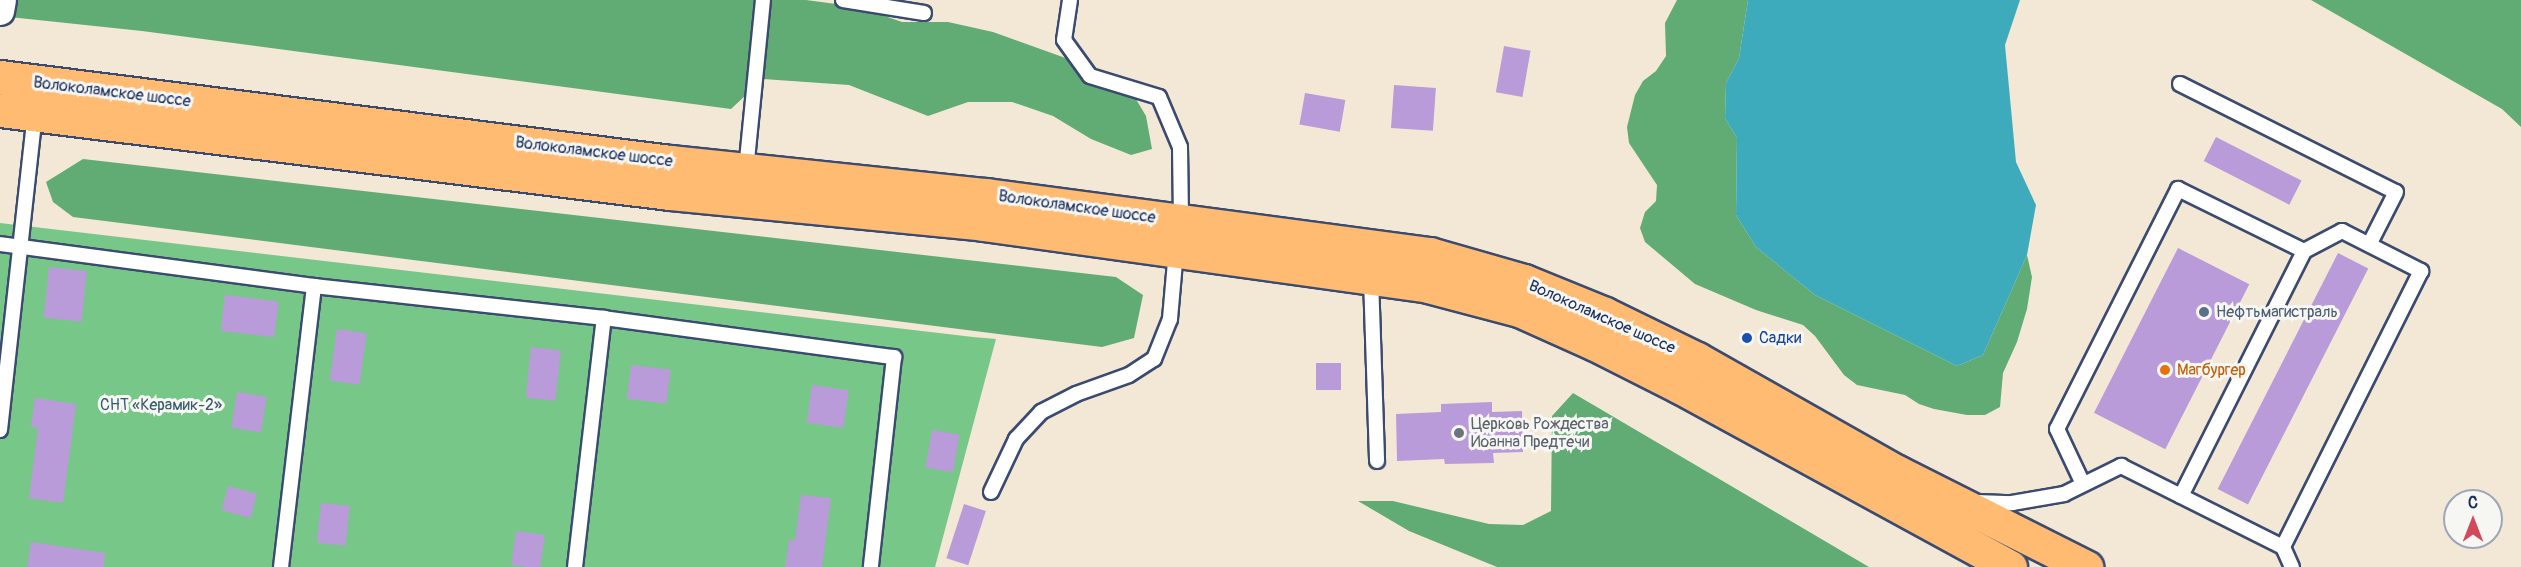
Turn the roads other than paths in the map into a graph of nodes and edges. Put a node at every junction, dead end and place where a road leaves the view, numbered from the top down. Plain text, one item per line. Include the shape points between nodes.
1 (2, 0) edge
2 (763, 0) edge
3 (843, 0) edge
4 (1070, 0) edge
5 (0, 11) edge
6 (924, 13) dead end
7 (0, 77) edge
8 (2180, 84) dead end
9 (36, 98) junction
10 (0, 110) edge
11 (746, 170) junction
12 (1179, 236) junction
13 (0, 244) edge
14 (2369, 245) junction
15 (20, 246) junction
16 (2304, 251) junction
17 (1371, 278) junction
18 (314, 286) junction
19 (604, 318) junction
20 (0, 430) edge
21 (1377, 460) dead end
22 (2083, 484) junction
23 (991, 492) dead end
24 (2181, 496) junction
25 (1952, 501) junction
26 (2283, 547) junction
27 (281, 567) edge
28 (575, 567) edge
29 (871, 567) edge
30 (2010, 567) edge
31 (2086, 567) edge
32 (2292, 567) edge

1 - 5 street
2 - 11 lane
3 - 6 lane
4 - 12 lane via 1064,40 1090,76 1159,97 1180,147
7 - 9 main road, Волоколамское шоссе
8 - 14 lane via 2396,192
9 - 10 main road, Волоколамское шоссе
9 - 11 main road, Волоколамское шоссе
9 - 12 main road, Волоколамское шоссе via 669,193 983,224
9 - 15 lane
11 - 12 main road, Волоколамское шоссе via 986,195
12 - 17 main road, Волоколамское шоссе
12 - 23 lane via 1170,319 1154,360 1129,375 1076,394 1041,412 1016,440
12 - 25 main road, Волоколамское шоссе via 1430,254 1524,281 1605,314 1697,360
13 - 15 lane
14 - 16 lane via 2342,231
14 - 26 lane via 2421,271
15 - 18 lane
15 - 20 lane
16 - 22 lane via 2178,189 2057,429
16 - 24 lane
17 - 21 lane
17 - 30 main road, Волоколамское шоссе via 1428,286 1519,310 1595,344
18 - 19 lane
18 - 27 lane
19 - 28 lane
19 - 29 lane via 894,357
22 - 24 lane via 2121,466
22 - 25 lane via 2064,494 2012,503
24 - 26 lane
25 - 31 main road, Волоколамское шоссе
26 - 32 lane

